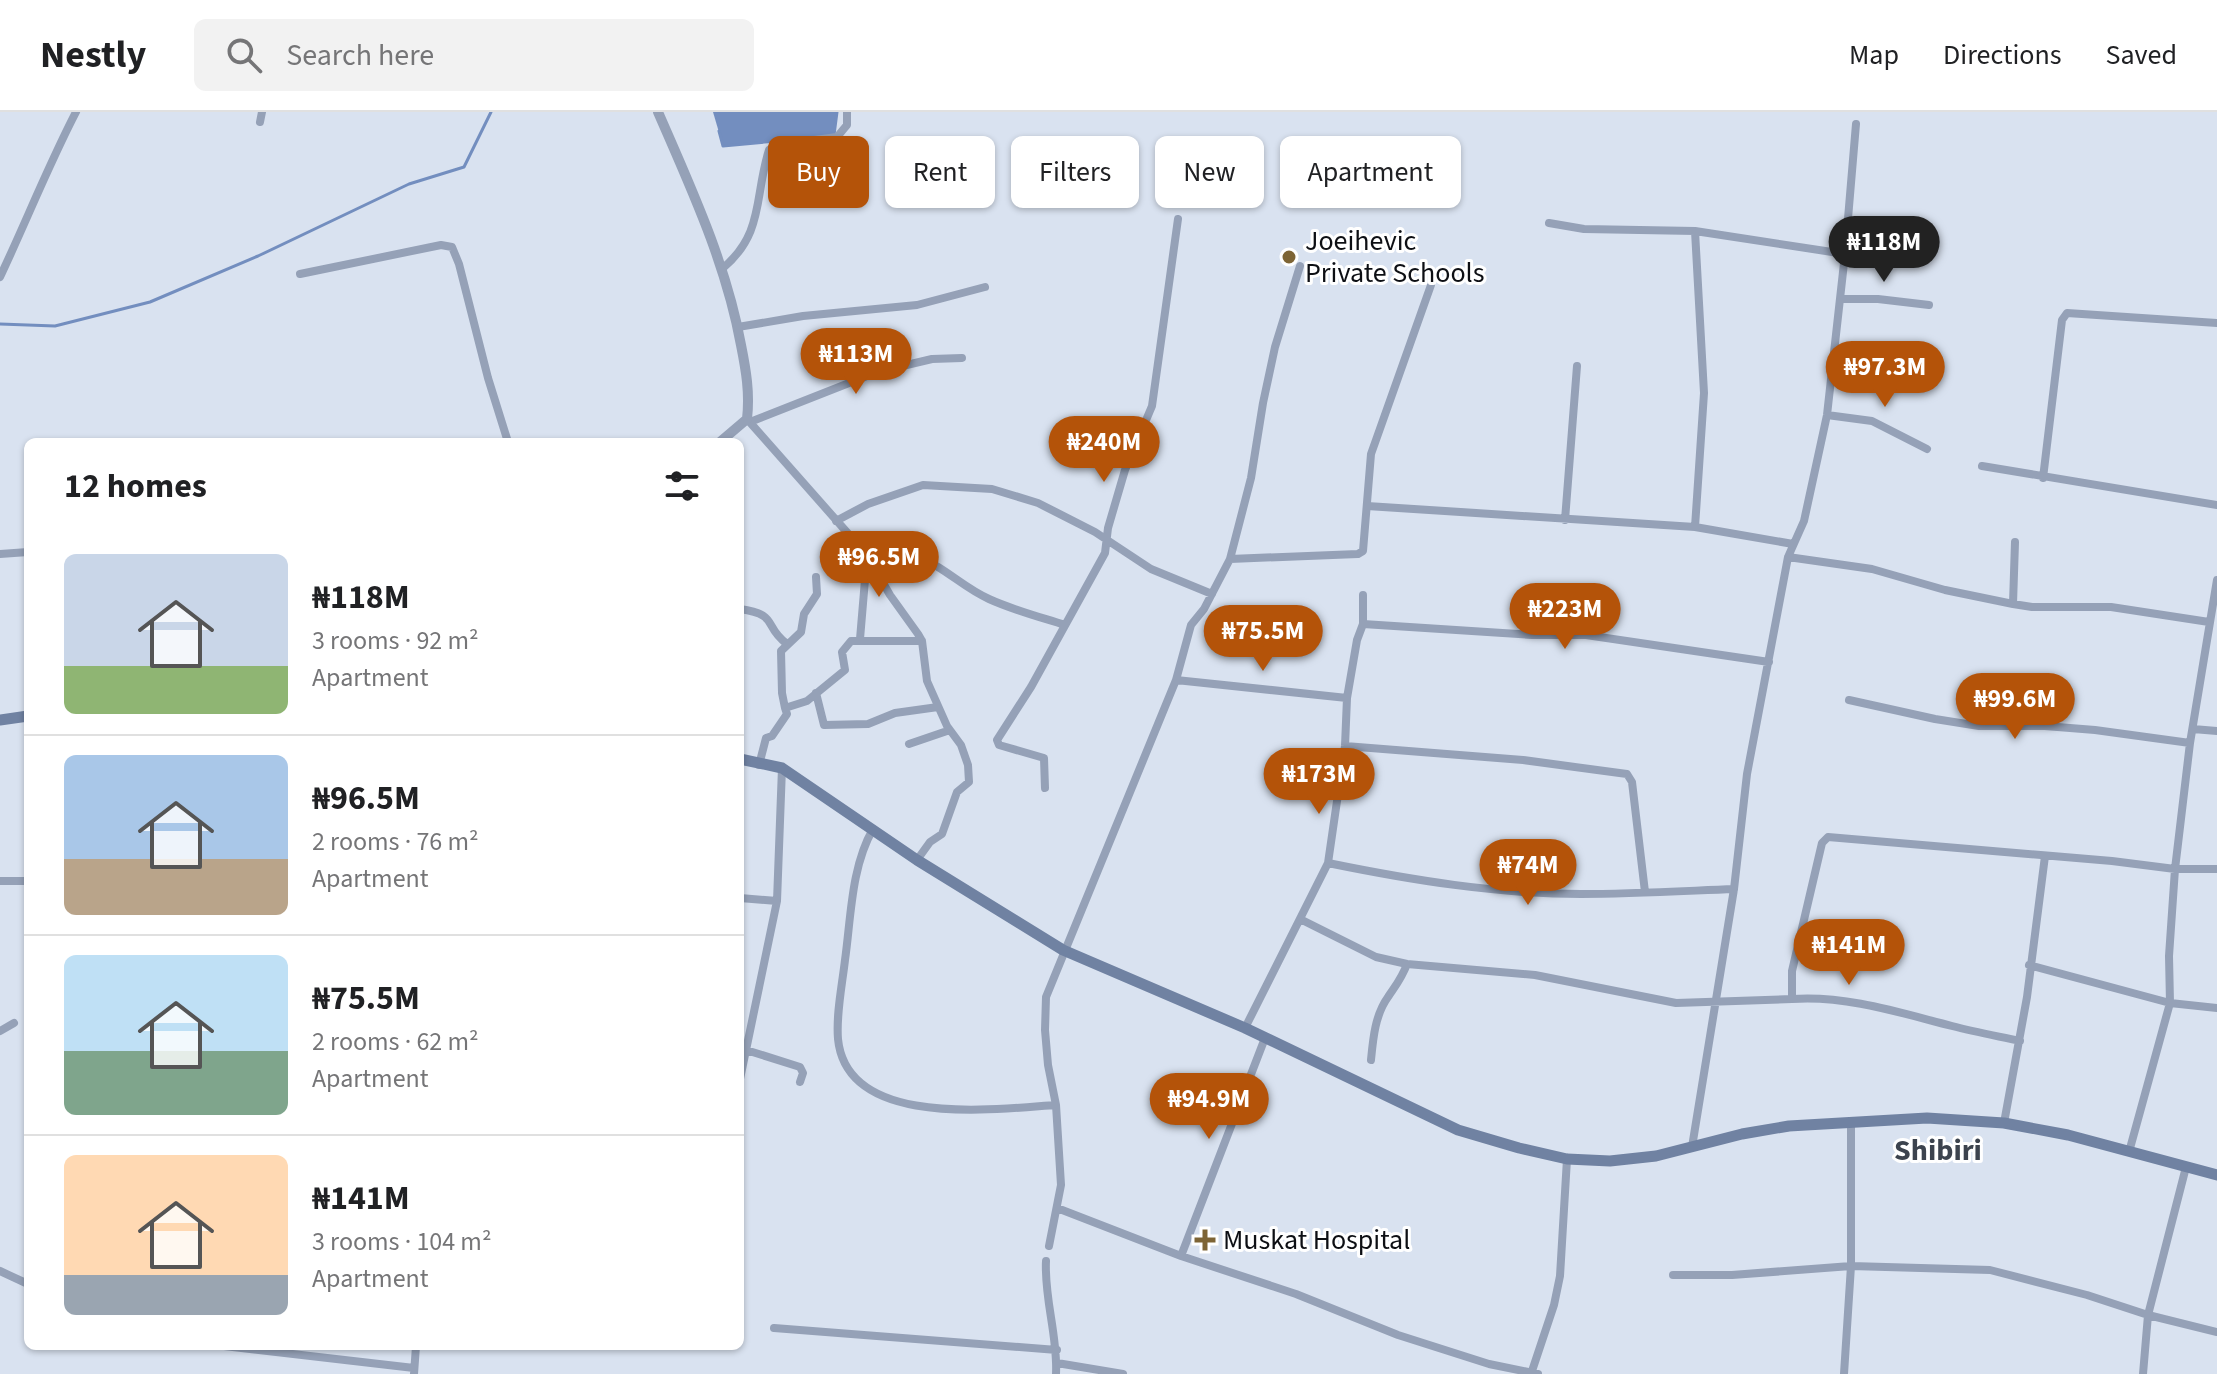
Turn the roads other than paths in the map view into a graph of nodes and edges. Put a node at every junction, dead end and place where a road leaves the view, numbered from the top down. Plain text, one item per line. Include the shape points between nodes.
1 (76, 112) edge
2 (658, 112) edge
3 (847, 112) edge
4 (1856, 124) dead end
5 (1178, 219) dead end
6 (1549, 223) dead end
7 (1695, 231) junction
8 (1845, 254) junction
9 (1300, 266) dead end
10 (722, 269) junction
11 (300, 274) dead end
12 (0, 277) edge
13 (1431, 285) dead end
14 (985, 287) dead end
15 (1840, 299) junction
16 (1929, 305) dead end
17 (2217, 323) edge
18 (738, 327) junction
19 (962, 358) dead end
20 (1577, 366) dead end
21 (1827, 415) junction
22 (748, 420) junction
23 (507, 438) edge
24 (725, 438) edge
25 (1927, 449) dead end
26 (1982, 466) dead end
27 (2043, 478) junction
28 (2217, 505) edge
29 (1367, 506) junction
30 (1565, 520) junction
31 (836, 521) junction
32 (1695, 527) junction
33 (1107, 541) junction
34 (2015, 542) dead end
35 (1793, 544) junction
36 (24, 552) edge
37 (0, 554) edge
38 (867, 555) junction
39 (1788, 557) junction
40 (1230, 559) junction
41 (874, 565) junction
42 (816, 577) dead end
43 (2217, 580) edge
44 (1212, 594) junction
45 (1363, 595) dead end
46 (2013, 604) junction
47 (744, 610) edge
48 (2209, 622) junction
49 (1363, 624) junction
50 (1065, 625) junction
51 (860, 639) junction
52 (922, 641) junction
53 (787, 644) junction
54 (1769, 662) junction
55 (1176, 680) junction
56 (816, 693) junction
57 (1347, 698) junction
58 (1849, 700) dead end
59 (938, 707) junction
60 (785, 708) junction
61 (24, 717) edge
62 (0, 720) edge
63 (2193, 729) junction
64 (950, 730) junction
65 (2217, 731) edge
66 (2190, 743) junction
67 (909, 744) dead end
68 (1345, 746) junction
69 (744, 760) edge
70 (759, 765) junction
71 (782, 768) junction
72 (1045, 788) dead end
73 (873, 829) junction
74 (2045, 856) junction
75 (917, 860) junction
76 (1328, 863) junction
77 (2175, 869) junction
78 (2217, 869) edge
79 (0, 881) edge
80 (24, 881) edge
81 (1734, 889) junction
82 (1645, 892) junction
83 (744, 898) edge
84 (777, 901) junction
85 (1300, 919) junction
86 (1063, 950) junction
87 (1407, 964) junction
88 (2029, 965) junction
89 (1792, 999) junction
90 (1716, 1000) junction
91 (2170, 1003) junction
92 (2217, 1008) edge
93 (14, 1023) dead end
94 (1245, 1028) junction
95 (0, 1031) edge
96 (1265, 1038) junction
97 (2020, 1041) junction
98 (744, 1047) edge
99 (1371, 1060) dead end
100 (800, 1082) dead end
101 (1056, 1105) junction
102 (1851, 1121) junction
103 (2004, 1123) junction
104 (1692, 1147) junction
105 (2129, 1152) junction
106 (1567, 1159) junction
107 (2186, 1167) junction
108 (2217, 1175) edge
109 (1057, 1208) junction
110 (1049, 1246) dead end
111 (1181, 1256) junction
112 (1046, 1261) dead end
113 (1851, 1266) junction
114 (0, 1271) edge
115 (1673, 1275) dead end
116 (24, 1282) edge
117 (2148, 1315) junction
118 (774, 1328) dead end
119 (2217, 1332) edge
120 (254, 1350) edge
121 (416, 1350) edge
122 (1057, 1350) junction
123 (1057, 1363) junction
124 (414, 1371) edge
125 (1056, 1374) edge
126 (1123, 1374) edge
127 (1531, 1374) edge
128 (1538, 1374) edge
129 (1844, 1374) edge
130 (2143, 1374) edge

1 - 12 street
2 - 10 street
3 - 10 street via 847,125 837,137 769,150 747,242
4 - 8 street
5 - 33 street via 1152,406 1125,470
6 - 7 street via 1584,229
7 - 8 street
7 - 32 street via 1704,393
8 - 15 street
9 - 40 street via 1275,347
10 - 18 street
11 - 23 street via 452,247
13 - 29 street via 1371,454
14 - 18 street via 917,305
15 - 16 street
15 - 21 street
17 - 27 street via 2067,313
18 - 22 street
19 - 22 street via 877,372
20 - 30 street
21 - 25 street via 1872,421
21 - 35 street via 1804,521
22 - 24 street
22 - 31 street
26 - 27 street
27 - 28 street
29 - 30 street
29 - 40 street via 1363,551 1358,554
30 - 32 street
31 - 33 street via 923,485 992,489 1038,503
31 - 38 street
32 - 35 street
33 - 44 street via 1151,569
33 - 50 street via 1096,573
34 - 46 street
35 - 39 street
36 - 37 street
38 - 41 street
38 - 51 street
39 - 46 street via 1872,569
39 - 54 street
40 - 44 street
41 - 50 street via 904,554 921,559 987,599
41 - 52 street
42 - 53 street via 817,594 804,614 801,632
43 - 48 street
44 - 55 street via 1191,625
45 - 49 street
46 - 48 street via 2111,607
47 - 53 street via 764,614
48 - 63 street
49 - 54 street via 1586,635
49 - 57 street
50 - 72 street via 997,740 1044,758
51 - 52 street
51 - 56 street via 842,652 845,670
52 - 59 street via 927,681
53 - 60 street via 781,651
54 - 81 street via 1747,774
55 - 57 street
55 - 86 street
56 - 59 street via 824,725 831,727
56 - 60 street
57 - 68 street
58 - 66 street via 1979,726 2095,730
59 - 64 street
60 - 70 street via 787,714 766,738
61 - 62 main road
63 - 65 street
63 - 66 street
64 - 67 street
64 - 75 street via 961,745 969,782 957,792 942,834
66 - 77 street
68 - 76 street
68 - 82 street via 1627,774
69 - 70 main road
70 - 71 main road
71 - 73 main road
71 - 84 street
73 - 75 main road
73 - 101 street via 863,847 851,911 839,1011 838,1042 854,1079 884,1096 939,1110
74 - 77 street
74 - 88 street
74 - 89 street via 1828,837 1822,843 1792,971
75 - 86 main road
76 - 82 street via 1512,890
76 - 85 street
77 - 78 street
77 - 91 street
79 - 80 street
81 - 82 street
81 - 90 street
83 - 84 street
84 - 98 street
85 - 87 street via 1376,957
85 - 94 street
86 - 94 main road
86 - 101 street via 1046,997 1048,1065
87 - 90 street via 1535,975 1676,1003
87 - 99 street via 1380,1013
88 - 91 street
88 - 97 street
89 - 90 street
89 - 97 street via 1897,1010
90 - 104 street
91 - 92 street
91 - 105 street
93 - 95 street
94 - 96 main road
96 - 106 main road via 1458,1130
96 - 111 street
97 - 103 street
98 - 100 street via 800,1067
101 - 109 street via 1061,1185
102 - 103 main road
102 - 104 main road via 1758,1131
102 - 113 street
103 - 105 main road
104 - 106 main road via 1610,1161
105 - 107 main road
106 - 127 street via 1560,1276
107 - 108 main road
107 - 117 street
109 - 110 street
109 - 111 street
111 - 127 street via 1398,1335
112 - 122 street
113 - 115 street
113 - 117 street via 1990,1270
113 - 129 street
114 - 116 street
117 - 119 street
117 - 130 street
118 - 122 street
120 - 124 street
121 - 124 street
122 - 123 street
123 - 125 street
123 - 126 street
127 - 128 street

